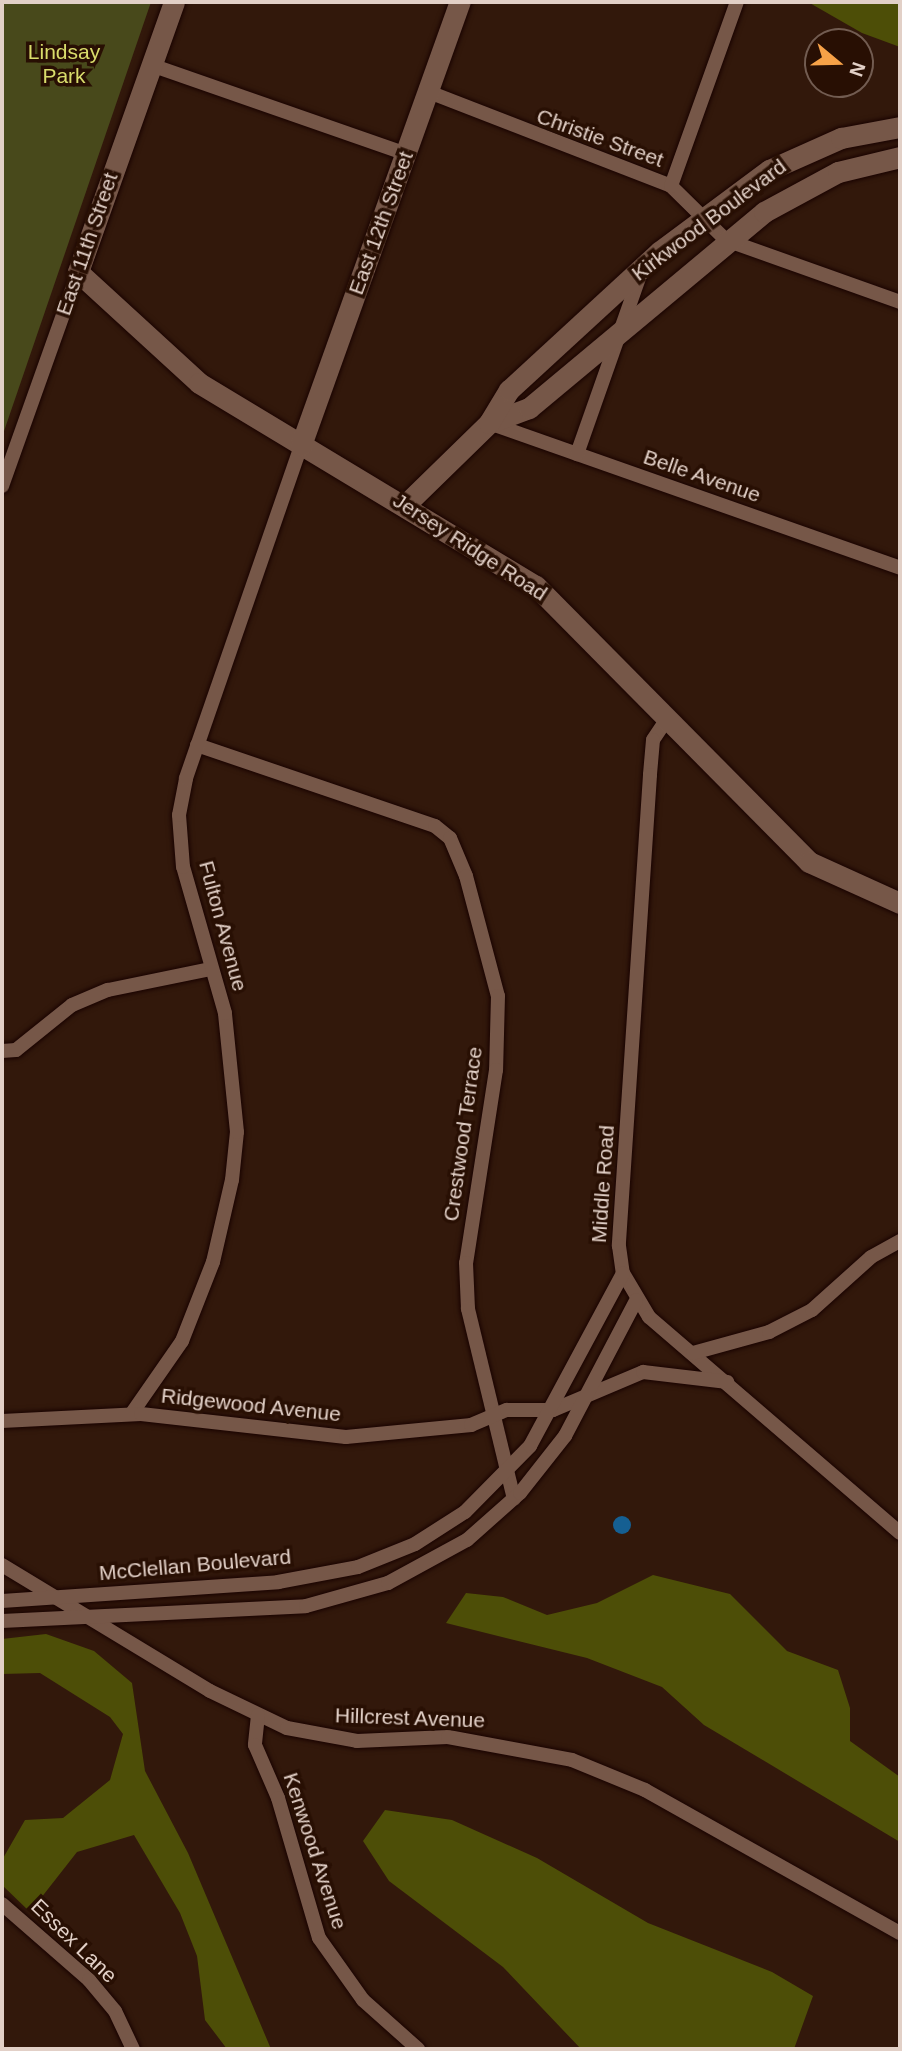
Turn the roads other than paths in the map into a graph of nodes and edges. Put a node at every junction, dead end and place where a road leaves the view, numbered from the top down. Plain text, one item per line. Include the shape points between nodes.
1 (174, 2) edge
2 (460, 2) edge
3 (737, 2) edge
4 (151, 65) junction
5 (429, 92) junction
6 (900, 127) edge
7 (406, 155) junction
8 (900, 157) edge
9 (671, 186) junction
10 (701, 220) junction
11 (726, 240) junction
12 (642, 267) junction
13 (78, 272) junction
14 (900, 302) edge
15 (621, 331) junction
16 (489, 423) junction
17 (301, 444) junction
18 (577, 454) junction
19 (2, 486) edge
20 (406, 505) junction
21 (900, 568) edge
22 (667, 719) junction
23 (197, 746) junction
24 (900, 903) edge
25 (210, 969) junction
26 (2, 1051) edge
27 (900, 1241) edge
28 (623, 1273) junction
29 (636, 1301) junction
30 (694, 1353) junction
31 (729, 1382) junction
32 (586, 1401) junction
33 (552, 1410) junction
34 (132, 1413) junction
35 (494, 1416) junction
36 (2, 1421) edge
37 (506, 1475) junction
38 (514, 1499) junction
39 (900, 1533) edge
40 (2, 1565) edge
41 (64, 1598) junction
42 (2, 1601) edge
43 (97, 1618) junction
44 (2, 1621) edge
45 (258, 1715) junction
46 (2, 1904) edge
47 (900, 1933) edge
48 (132, 2049) edge
49 (418, 2049) edge

1 - 4 street, East 11th Street
2 - 5 street, East 12th Street
3 - 9 street
4 - 7 street
4 - 13 street, East 11th Street
5 - 7 street, East 12th Street
5 - 9 street, Christie Street
6 - 10 street, Kirkwood Boulevard via 812,148 769,170
7 - 17 street, East 12th Street
8 - 11 street, Kirkwood Boulevard via 838,172
9 - 10 street, Christie Street
10 - 11 street, Christie Street
10 - 12 street, Kirkwood Boulevard
11 - 14 street, Christie Street
11 - 15 street, Kirkwood Boulevard
12 - 15 street
12 - 16 street, Kirkwood Boulevard via 509,390
13 - 17 street, Jersey Ridge Road via 199,383
13 - 19 street, East 11th Street
15 - 16 street, Kirkwood Boulevard via 529,408
15 - 18 street
16 - 18 street, Belle Avenue
16 - 20 street, Kirkwood Boulevard
17 - 20 street, Jersey Ridge Road
17 - 23 street, Fulton Avenue
18 - 21 street, Belle Avenue
20 - 22 street, Jersey Ridge Road via 536,586
22 - 24 street, Jersey Ridge Road via 809,862
22 - 28 street, Middle Road via 653,740 650,775 619,1246
23 - 25 street, Fulton Avenue via 179,816 183,867
23 - 35 street, Crestwood Terrace via 408,815 450,838 489,948 498,996 496,1070 466,1264 468,1309
25 - 26 street via 108,990 72,1005 16,1050
25 - 34 street, Fulton Avenue via 225,1013 237,1132 230,1191 213,1262 181,1341
27 - 30 street via 870,1257 812,1310 768,1332
28 - 29 street, Middle Road
28 - 33 street, McClellan Boulevard
29 - 30 street, Middle Road
29 - 32 street
30 - 31 street, Middle Road
31 - 32 street via 643,1372
31 - 39 street, Middle Road
32 - 33 street, Ridgewood Avenue
32 - 38 street
33 - 35 street, Ridgewood Avenue
33 - 37 street, McClellan Boulevard
34 - 35 street, Ridgewood Avenue via 346,1437 471,1425
34 - 36 street, Ridgewood Avenue
35 - 37 street
37 - 38 street
37 - 41 street, McClellan Boulevard via 440,1529 358,1567 278,1582
38 - 43 street via 467,1539 388,1583 306,1606
40 - 41 street, Hillcrest Avenue
41 - 42 street, McClellan Boulevard
41 - 43 street, Hillcrest Avenue
43 - 44 street
43 - 45 street, Hillcrest Avenue
45 - 47 street, Hillcrest Avenue via 287,1728 357,1741 448,1737 572,1759 645,1790
45 - 49 street, Kenwood Avenue via 255,1745 278,1798 319,1938 363,2000
46 - 48 street, Essex Lane via 89,1980 114,2011

